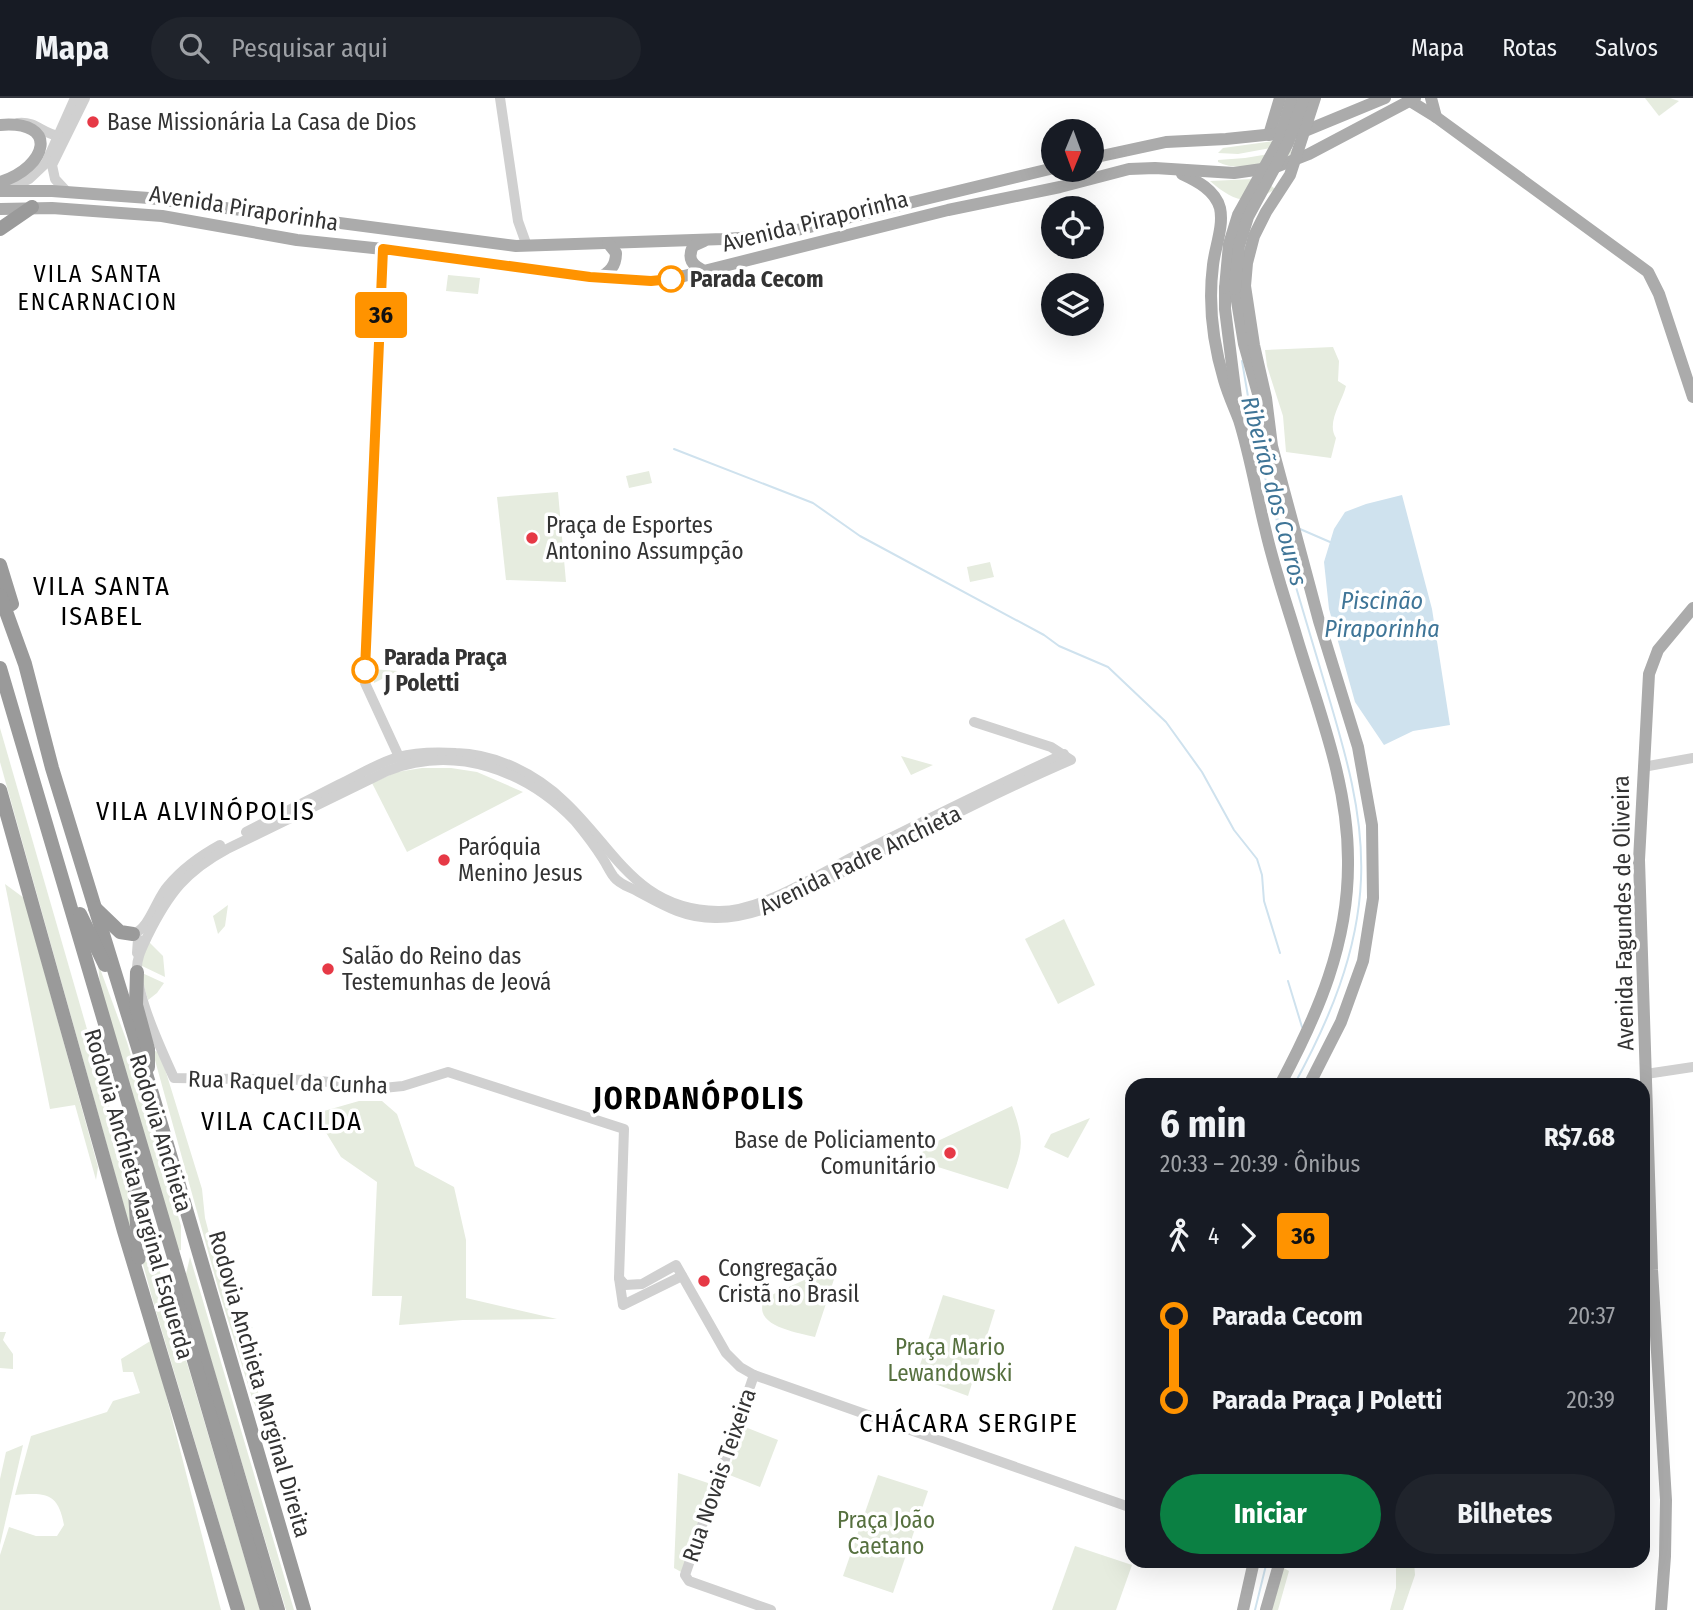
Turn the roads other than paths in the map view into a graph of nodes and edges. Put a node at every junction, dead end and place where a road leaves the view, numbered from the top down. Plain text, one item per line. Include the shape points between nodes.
1 (75, 98) edge
2 (85, 98) edge
3 (500, 98) edge
4 (1280, 98) edge
5 (1292, 98) edge
6 (1385, 98) edge
7 (1432, 98) edge
8 (1311, 99) edge
9 (1412, 100) edge
10 (1436, 117) junction
11 (1340, 118) junction
12 (0, 125) edge
13 (1305, 131) junction
14 (1269, 135) junction
15 (62, 136) junction
16 (43, 138) junction
17 (51, 152) junction
18 (1104, 155) edge
19 (1297, 160) junction
20 (1168, 169) junction
21 (1041, 171) edge
22 (3, 186) edge
23 (67, 191) junction
24 (1216, 198) junction
25 (1272, 204) junction
26 (32, 207) junction
27 (0, 209) edge
28 (0, 229) edge
29 (1219, 230) junction
30 (1255, 236) junction
31 (723, 239) junction
32 (608, 243) junction
33 (522, 246) junction
34 (383, 249) junction
35 (541, 271) junction
36 (704, 271) junction
37 (599, 278) junction
38 (1693, 397) edge
39 (1239, 422) junction
40 (1270, 438) junction
41 (0, 565) edge
42 (0, 595) edge
43 (1693, 608) edge
44 (25, 664) junction
45 (0, 668) edge
46 (0, 701) edge
47 (974, 722) dead end
48 (1068, 757) junction
49 (1693, 758) edge
50 (401, 761) junction
51 (1643, 767) junction
52 (0, 790) edge
53 (619, 863) junction
54 (607, 865) junction
55 (629, 874) junction
56 (62, 878) junction
57 (627, 886) junction
58 (94, 907) junction
59 (148, 918) junction
60 (132, 934) junction
61 (148, 936) junction
62 (137, 966) junction
63 (122, 1001) junction
64 (154, 1048) junction
65 (1693, 1067) edge
66 (1646, 1074) junction
67 (1284, 1078) edge
68 (1313, 1078) edge
69 (1646, 1078) edge
70 (149, 1085) junction
71 (124, 1124) junction
72 (1650, 1205) edge
73 (682, 1276) junction
74 (619, 1278) junction
75 (642, 1284) junction
76 (143, 1291) junction
77 (628, 1303) junction
78 (754, 1374) junction
79 (1125, 1506) edge
80 (1252, 1568) edge
81 (1278, 1568) edge
82 (238, 1610) edge
83 (267, 1610) edge
84 (278, 1610) edge
85 (304, 1610) edge
86 (771, 1610) edge
87 (1243, 1610) edge
88 (1266, 1610) edge
89 (1661, 1610) edge

1 - 15 street
2 - 15 street
3 - 33 street
4 - 14 main road
5 - 39 main road, bridge via 1283,132 1241,206 1229,244 1225,309
6 - 11 main road
7 - 10 main road
8 - 11 main road via 1321,114
8 - 13 main road
8 - 40 main road, bridge via 1251,208 1239,246 1236,301
9 - 10 main road
9 - 19 main road, Avenida Piraporinha
10 - 38 main road via 1648,272
11 - 13 main road
12 - 16 main road via 29,127
13 - 14 main road
13 - 19 main road
14 - 18 main road via 1166,142
15 - 16 street
15 - 17 street
15 - 23 street via 52,165 55,178
16 - 17 street
16 - 22 main road via 34,162
17 - 22 street via 29,179
19 - 20 main road, Avenida Piraporinha via 1234,173
19 - 25 main road
20 - 24 main road via 1202,184
20 - 36 main road, Avenida Piraporinha via 1115,172
21 - 31 main road, Avenida Piraporinha via 797,230
22 - 23 main road, Avenida Piraporinha
23 - 33 main road, Avenida Piraporinha
24 - 25 main road via 1240,212
24 - 29 main road
25 - 30 main road
26 - 27 main road, Avenida Piraporinha
26 - 28 highway
26 - 34 main road, Avenida Piraporinha via 162,216 297,240
29 - 30 main road via 1229,223 1241,223
29 - 39 main road via 1212,317 1223,379
30 - 40 main road via 1245,286
31 - 32 main road, Avenida Piraporinha
31 - 36 main road via 693,246 691,261
32 - 33 main road, Avenida Piraporinha
32 - 37 main road via 616,253 615,261
33 - 35 main road via 527,262
34 - 35 main road, Avenida Piraporinha
34 - 50 street via 365,682
35 - 37 main road, Avenida Piraporinha
36 - 37 main road, Avenida Piraporinha via 651,281
39 - 67 main road via 1265,531 1341,785 1348,836 1346,904 1335,962 1316,1014
40 - 68 main road via 1360,756 1374,846 1373,898 1363,961 1341,1022
41 - 44 highway via 17,618
42 - 44 highway
43 - 51 main road, Avenida Fagundes de Oliveira via 1664,640 1652,662 1646,688
44 - 58 highway
45 - 56 highway, Rodovia Anchieta
46 - 71 highway, Rodovia Anchieta
47 - 48 street
48 - 55 street, Avenida Padre Anchieta via 986,790 745,908 698,910 676,904
48 - 57 street, Avenida Padre Anchieta via 757,912 719,919 684,915
49 - 51 street
50 - 53 street, Avenida Padre Anchieta via 465,753 506,763 563,800
50 - 54 street, Avenida Padre Anchieta via 473,763 511,774 564,810
50 - 59 street, Avenida Padre Anchieta via 363,772 201,856 169,884
50 - 61 street, Avenida Padre Anchieta via 204,863 175,887
51 - 66 main road, Avenida Fagundes de Oliveira via 1639,860
52 - 76 highway, Rodovia Anchieta Marginal Esquerda
53 - 54 street
53 - 55 street, Avenida Padre Anchieta
54 - 57 street, Avenida Padre Anchieta
55 - 57 street
56 - 63 highway
56 - 84 highway, Rodovia Anchieta
58 - 60 highway via 118,930
58 - 63 highway
59 - 60 street, Avenida Padre Anchieta
59 - 61 street
60 - 62 street via 138,939
61 - 62 street, Avenida Padre Anchieta
62 - 64 street
62 - 64 highway via 136,1005
63 - 70 highway, Rodovia Anchieta Marginal Direita
64 - 70 highway
64 - 74 street, Rua Raquel da Cunha via 174,1078 311,1080 383,1088 451,1072 624,1129
65 - 66 street
66 - 69 main road, Avenida Fagundes de Oliveira
70 - 85 highway, Rodovia Anchieta Marginal Direita
71 - 76 highway via 134,1175
71 - 83 highway, Rodovia Anchieta
72 - 89 main road, Avenida Fagundes de Oliveira via 1666,1522
73 - 75 street via 676,1265
73 - 77 street
73 - 78 street via 726,1353
74 - 75 street via 628,1286
74 - 77 street
75 - 77 street via 629,1294
76 - 82 highway, Rodovia Anchieta Marginal Esquerda
78 - 79 street
78 - 86 street, Rua Novais Teixeira via 685,1575 689,1581
80 - 87 main road
81 - 88 main road

